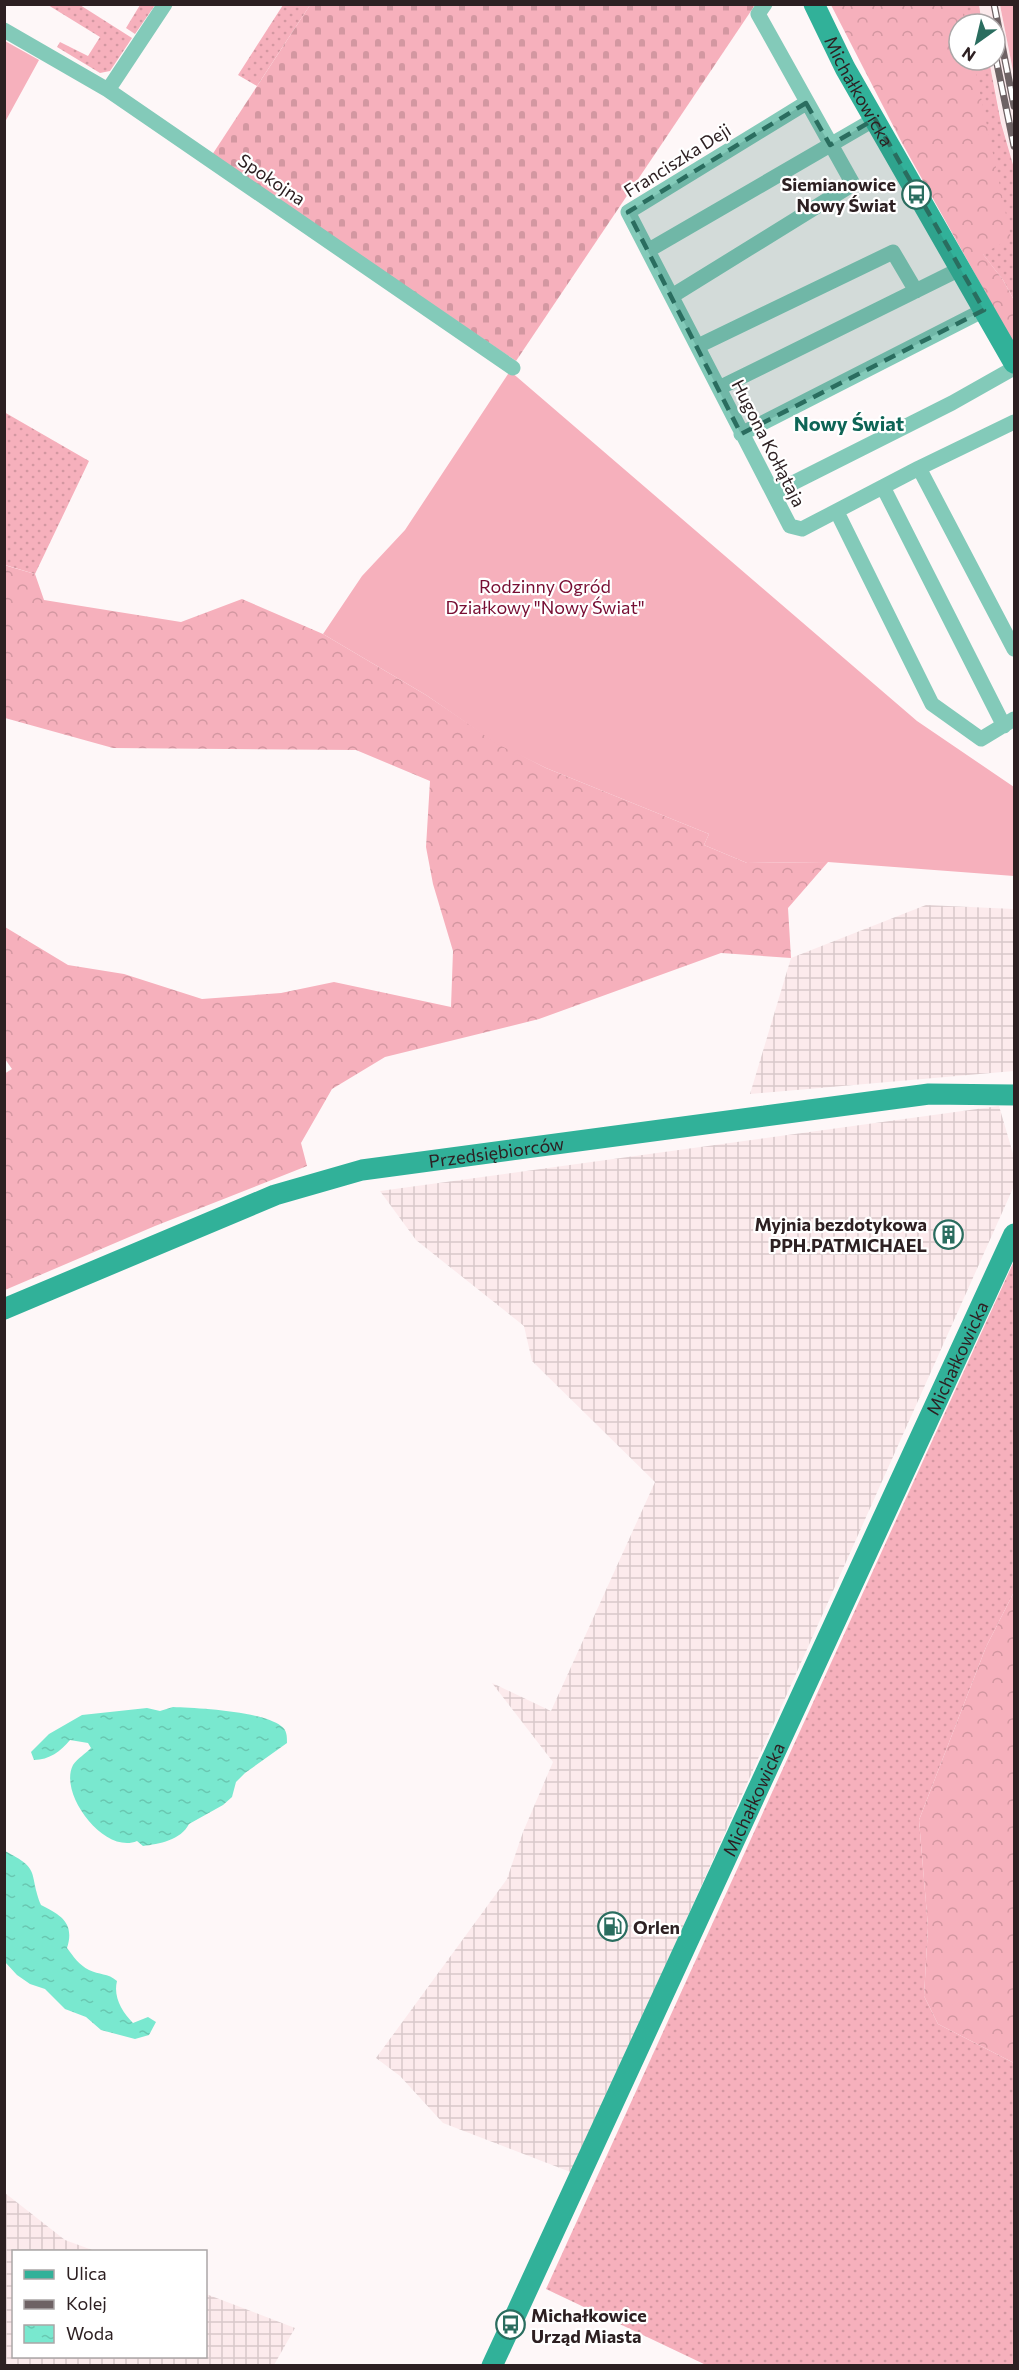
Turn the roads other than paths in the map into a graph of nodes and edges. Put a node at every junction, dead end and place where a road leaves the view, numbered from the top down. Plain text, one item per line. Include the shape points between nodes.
1 (165, 4) edge
2 (765, 4) edge
3 (814, 4) edge
4 (4, 30) edge
5 (108, 90) junction
6 (806, 103) junction
7 (875, 119) junction
8 (830, 145) junction
9 (649, 250) junction
10 (960, 269) junction
11 (916, 291) junction
12 (672, 296) junction
13 (984, 310) junction
14 (698, 346) junction
15 (1014, 363) edge
16 (513, 368) dead end
17 (1014, 368) edge
18 (719, 388) junction
19 (1014, 422) edge
20 (741, 434) junction
21 (919, 468) junction
22 (883, 487) junction
23 (773, 493) junction
24 (837, 512) junction
25 (1014, 649) edge
26 (1009, 722) edge
27 (1014, 1095) edge
28 (1014, 1234) edge
29 (4, 1309) edge
30 (492, 2366) edge

1 - 5 street
2 - 6 street via 758,14
3 - 7 street, Michałkowicka
4 - 5 street, Spokojna
5 - 16 street, Spokojna
6 - 8 street
6 - 9 street, Franciszka Deji via 628,212
7 - 8 street
7 - 10 street, Michałkowicka
8 - 9 street
8 - 12 street via 853,184
9 - 12 street, Hugona Kołłątaja
10 - 11 street
10 - 13 street, Michałkowicka
11 - 14 street via 893,252
11 - 18 street
12 - 14 street, Hugona Kołłątaja
13 - 15 street, Michałkowicka
13 - 20 street
14 - 18 street, Hugona Kołłątaja
17 - 23 street
18 - 20 street, Hugona Kołłątaja
19 - 21 street, Hugona Kołłątaja
20 - 23 street, Hugona Kołłątaja
21 - 22 street, Hugona Kołłątaja
21 - 25 street
22 - 24 street, Hugona Kołłątaja
22 - 26 street
23 - 24 street, Hugona Kołłątaja via 790,526 797,530
24 - 26 street via 932,704 981,739
27 - 29 street, Przedsiębiorców via 929,1094 362,1170 275,1195
28 - 30 street, Michałkowicka

